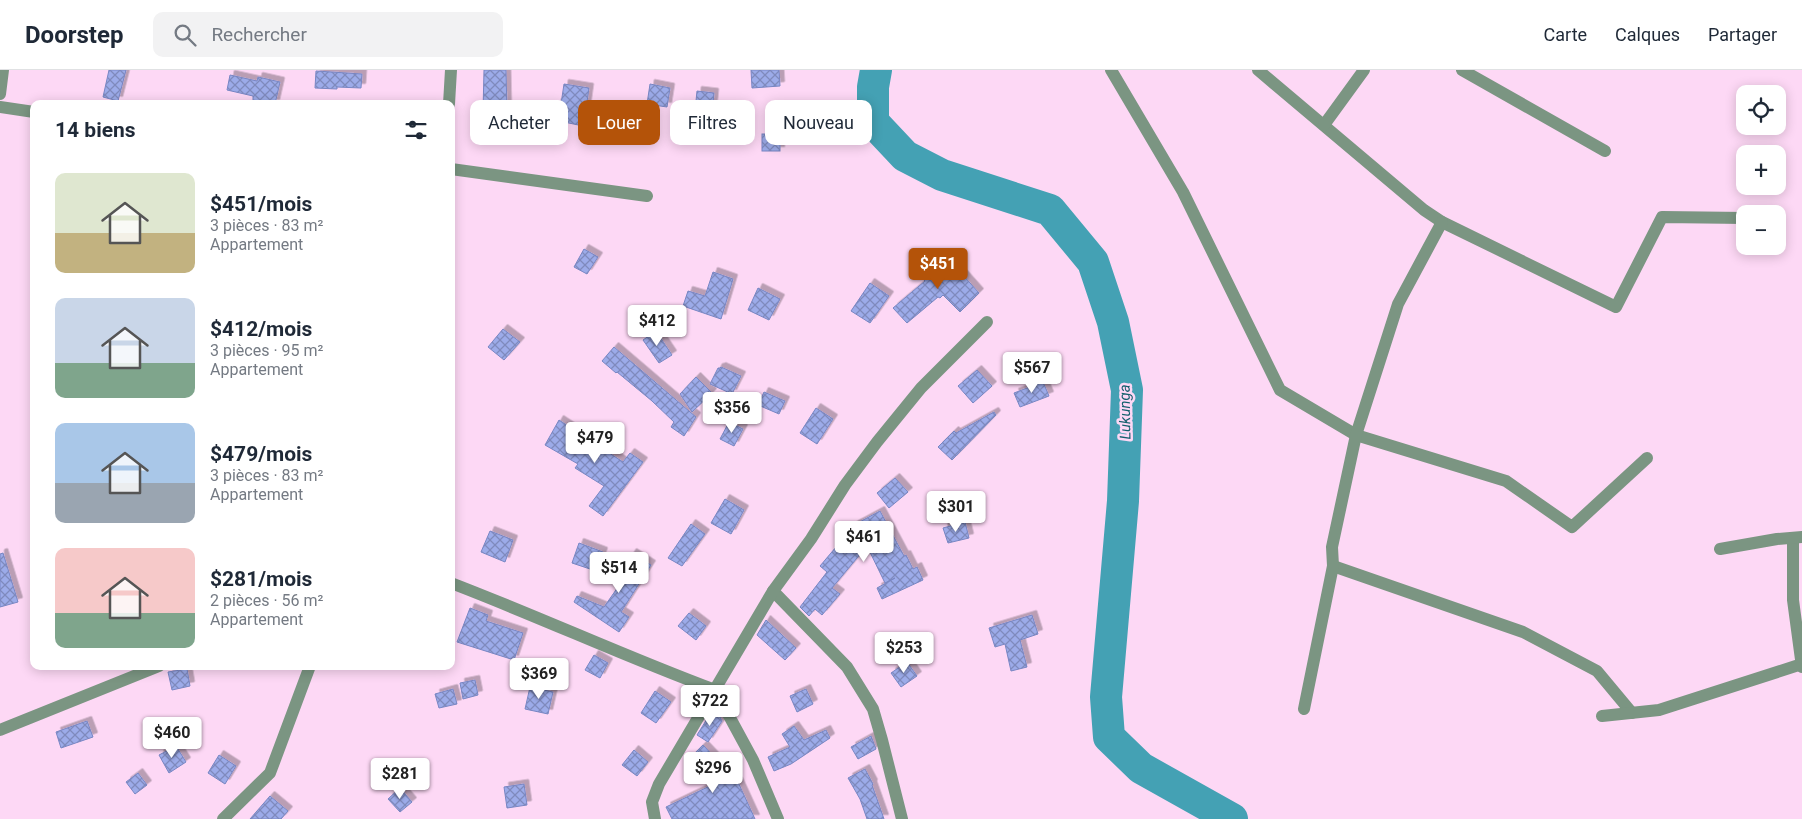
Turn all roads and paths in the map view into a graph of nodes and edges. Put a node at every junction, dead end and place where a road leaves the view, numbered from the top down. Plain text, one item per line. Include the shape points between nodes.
1 (4, 70) edge
2 (451, 70) edge
3 (1258, 70) edge
4 (1364, 70) edge
5 (1462, 70) edge
6 (1115, 71) edge
7 (0, 94) edge
8 (449, 100) edge
9 (0, 107) edge
10 (30, 111) edge
11 (1324, 125) junction
12 (1605, 152) dead end
13 (455, 170) edge
14 (647, 196) dead end
15 (1736, 218) edge
16 (1442, 222) junction
17 (987, 322) dead end
18 (1356, 435) junction
19 (1647, 458) dead end
20 (1797, 537) edge
21 (1720, 550) dead end
22 (1333, 566) junction
23 (455, 585) edge
24 (772, 591) junction
25 (1802, 665) edge
26 (149, 670) edge
27 (309, 670) edge
28 (715, 690) junction
29 (1304, 709) dead end
30 (1632, 713) junction
31 (1602, 716) dead end
32 (0, 730) edge
33 (223, 819) edge
34 (655, 819) edge
35 (778, 819) edge
36 (902, 819) edge

1 - 7 street
2 - 8 street
3 - 11 street
4 - 11 street
5 - 12 street
6 - 18 street via 1184,192 1280,390
9 - 10 street
11 - 16 street
13 - 14 street
15 - 16 street via 1662,217 1616,307
16 - 18 street via 1398,304
17 - 24 street via 921,388 877,442
18 - 19 street via 1506,481 1572,527
18 - 22 street via 1332,547
20 - 21 street
20 - 25 street via 1793,600
22 - 29 street
22 - 30 street via 1523,632 1597,671
23 - 28 street
24 - 28 street
24 - 36 street via 847,667 873,709
25 - 30 street via 1659,710
26 - 32 street
27 - 33 street via 270,773
28 - 34 street via 659,784 652,802
28 - 35 street via 753,760
30 - 31 street

